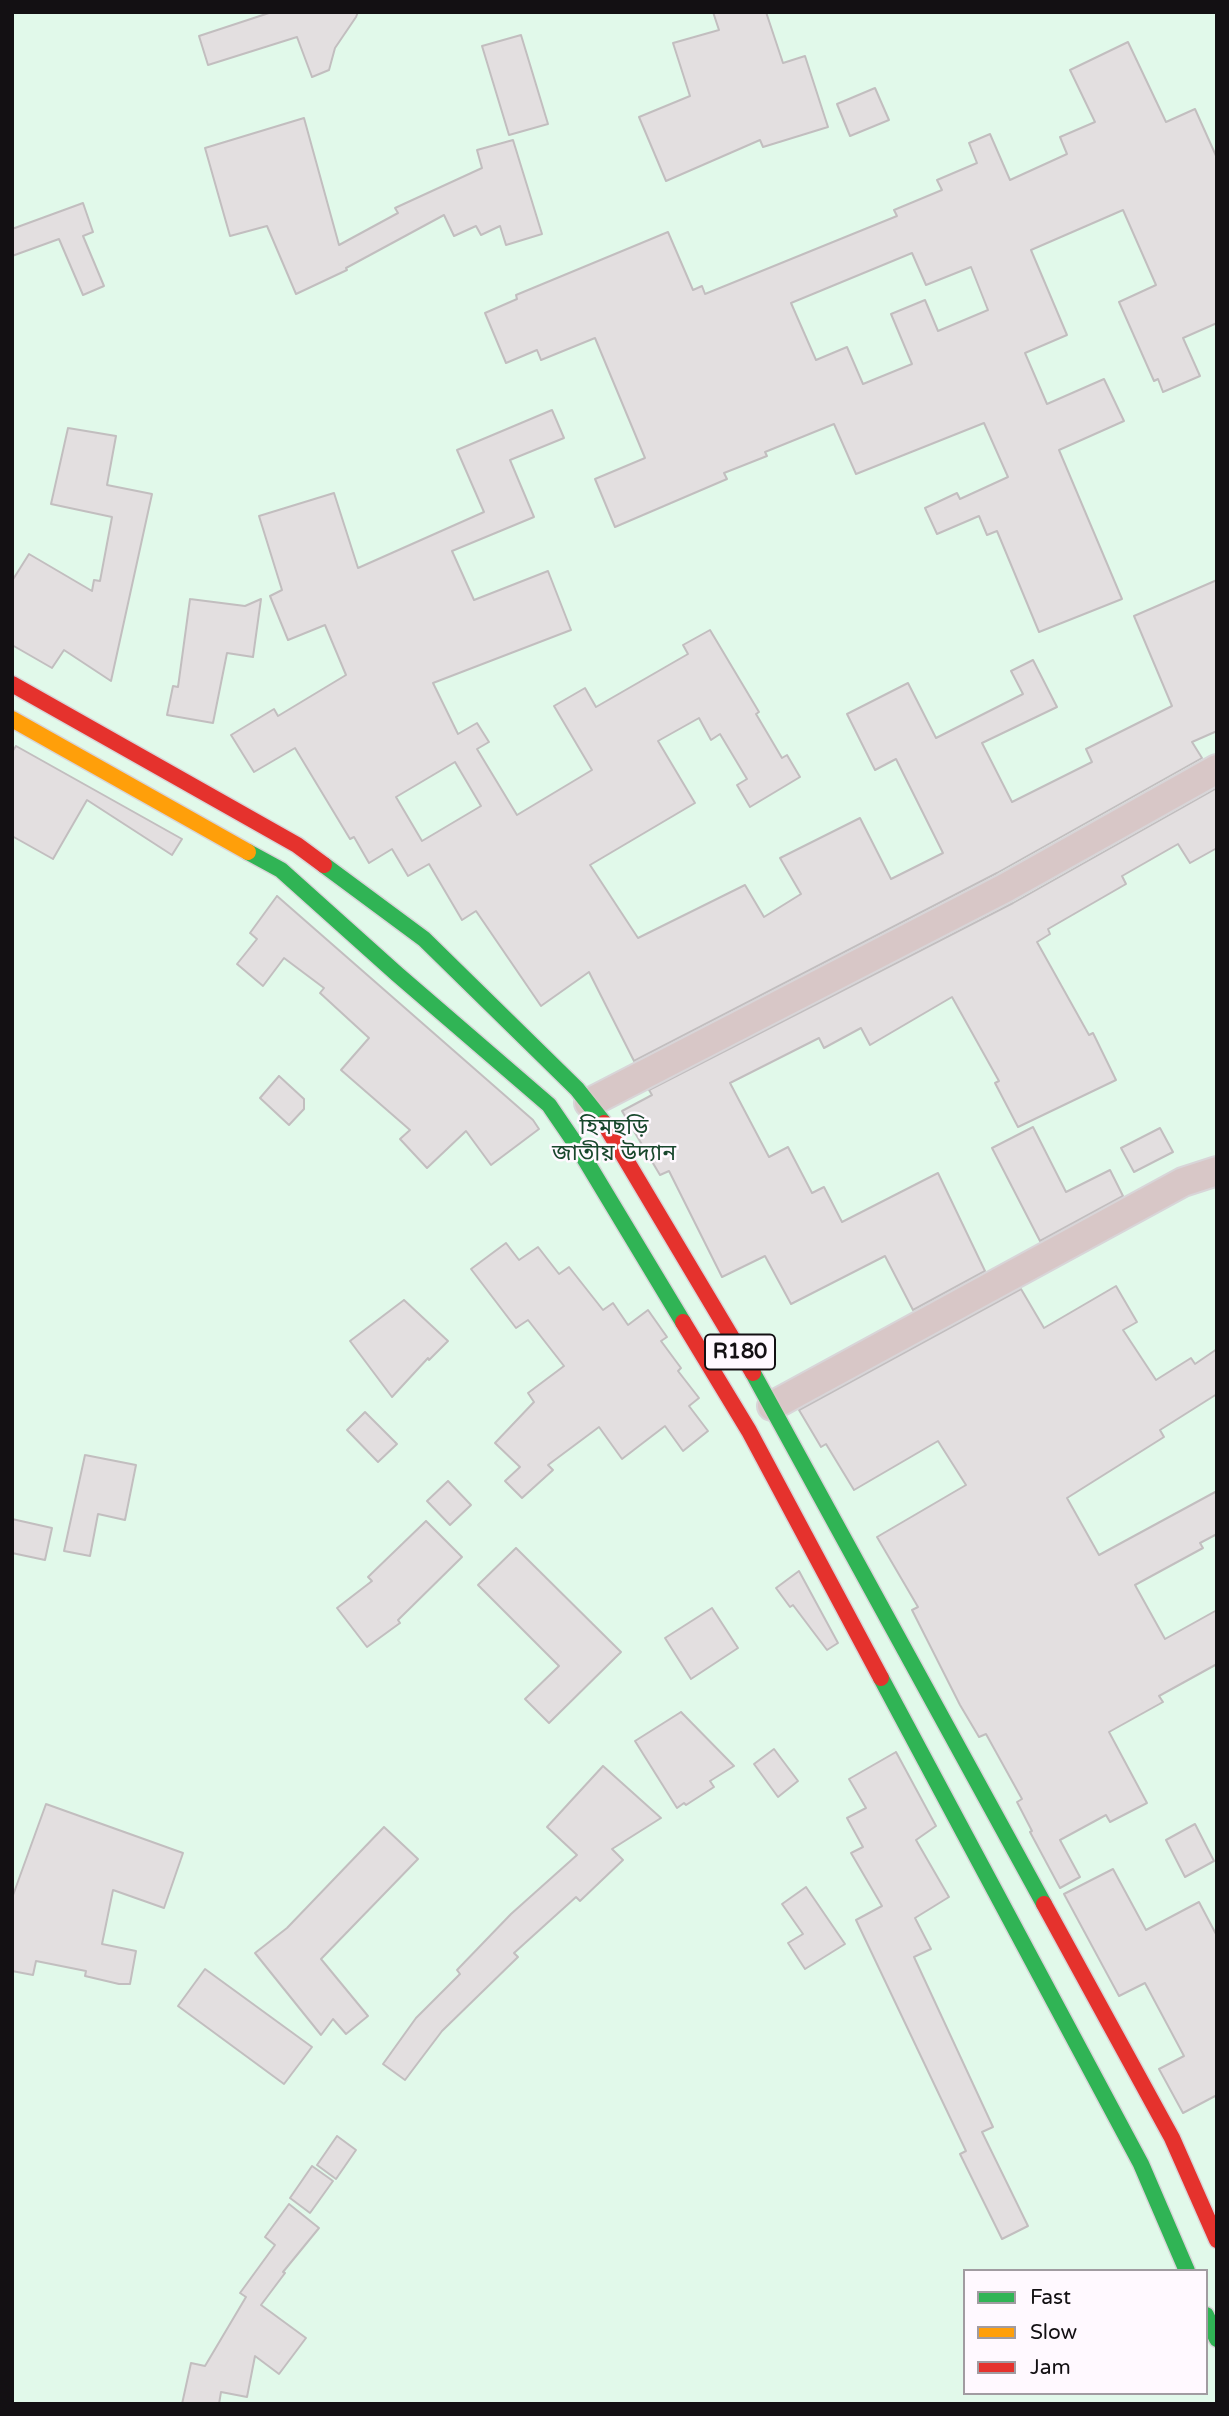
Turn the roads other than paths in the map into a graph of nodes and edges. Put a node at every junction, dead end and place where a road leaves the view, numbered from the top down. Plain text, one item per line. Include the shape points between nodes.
1 (12, 684) edge
2 (12, 719) edge
3 (1217, 769) edge
4 (589, 1103) junction
5 (1217, 1171) edge
6 (772, 1406) junction
7 (1217, 2240) edge
8 (1186, 2269) edge
9 (1208, 2319) edge
10 (1217, 2339) edge

1 - 4 main road, R180 via 297,845 424,939
2 - 8 main road, R180 via 281,870 549,1105 748,1431 1141,2164
3 - 4 street via 1005,888
4 - 6 main road, R180
5 - 6 street via 1184,1182
6 - 7 main road, R180 via 1172,2138
9 - 10 main road

